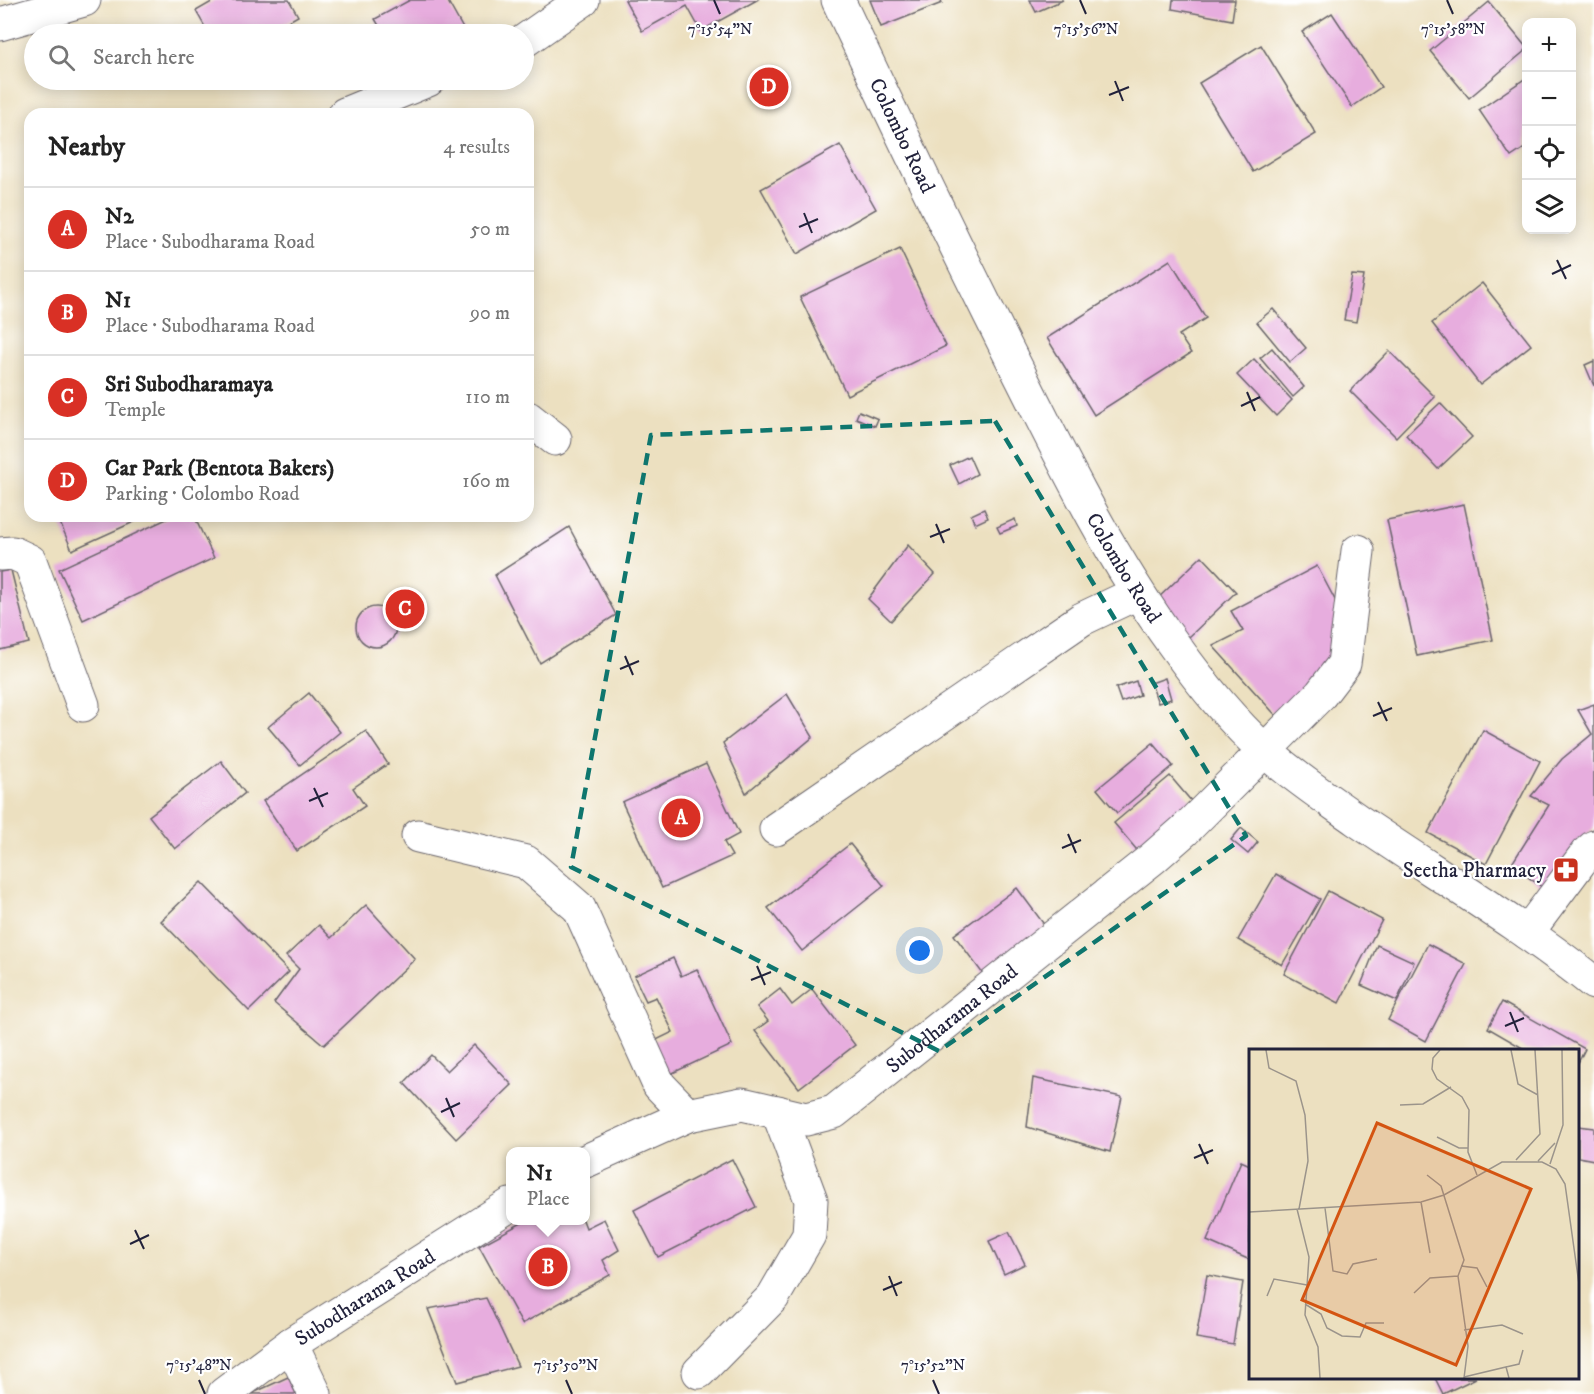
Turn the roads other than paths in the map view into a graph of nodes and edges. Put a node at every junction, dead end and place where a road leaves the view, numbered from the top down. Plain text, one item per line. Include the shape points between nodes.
1 (84, 0) edge
2 (584, 0) edge
3 (838, 0) edge
4 (0, 24) edge
5 (534, 34) edge
6 (404, 90) edge
7 (360, 108) edge
8 (534, 423) edge
9 (555, 439) dead end
10 (1358, 551) dead end
11 (0, 554) edge
12 (1137, 593) junction
13 (83, 705) dead end
14 (1265, 751) junction
15 (776, 829) dead end
16 (418, 836) dead end
17 (1594, 848) edge
18 (1527, 933) junction
19 (1594, 982) edge
20 (778, 1112) junction
21 (688, 1115) junction
22 (590, 1159) edge
23 (506, 1208) edge
24 (291, 1344) junction
25 (699, 1372) dead end
26 (224, 1394) edge
27 (315, 1394) edge

1 - 4 main road
2 - 5 main road
3 - 12 main road, Colombo Road via 1032,399 1100,532
6 - 7 main road
8 - 9 main road
10 - 14 main road, Subodharama Road via 1344,663 1321,694
11 - 13 main road via 13,553 30,561
12 - 14 main road, Colombo Road via 1197,676
12 - 15 main road via 1082,619
14 - 18 main road, Colombo Road via 1301,781
14 - 20 main road, Subodharama Road via 1152,858 834,1112 806,1119
16 - 21 main road via 526,862 579,908 659,1085
17 - 18 main road
18 - 19 main road, Colombo Road
20 - 21 main road, Subodharama Road via 742,1104
20 - 25 main road via 811,1200 809,1235 773,1297
21 - 22 main road, Subodharama Road
23 - 24 main road, Subodharama Road
24 - 26 main road, Subodharama Road
24 - 27 main road

